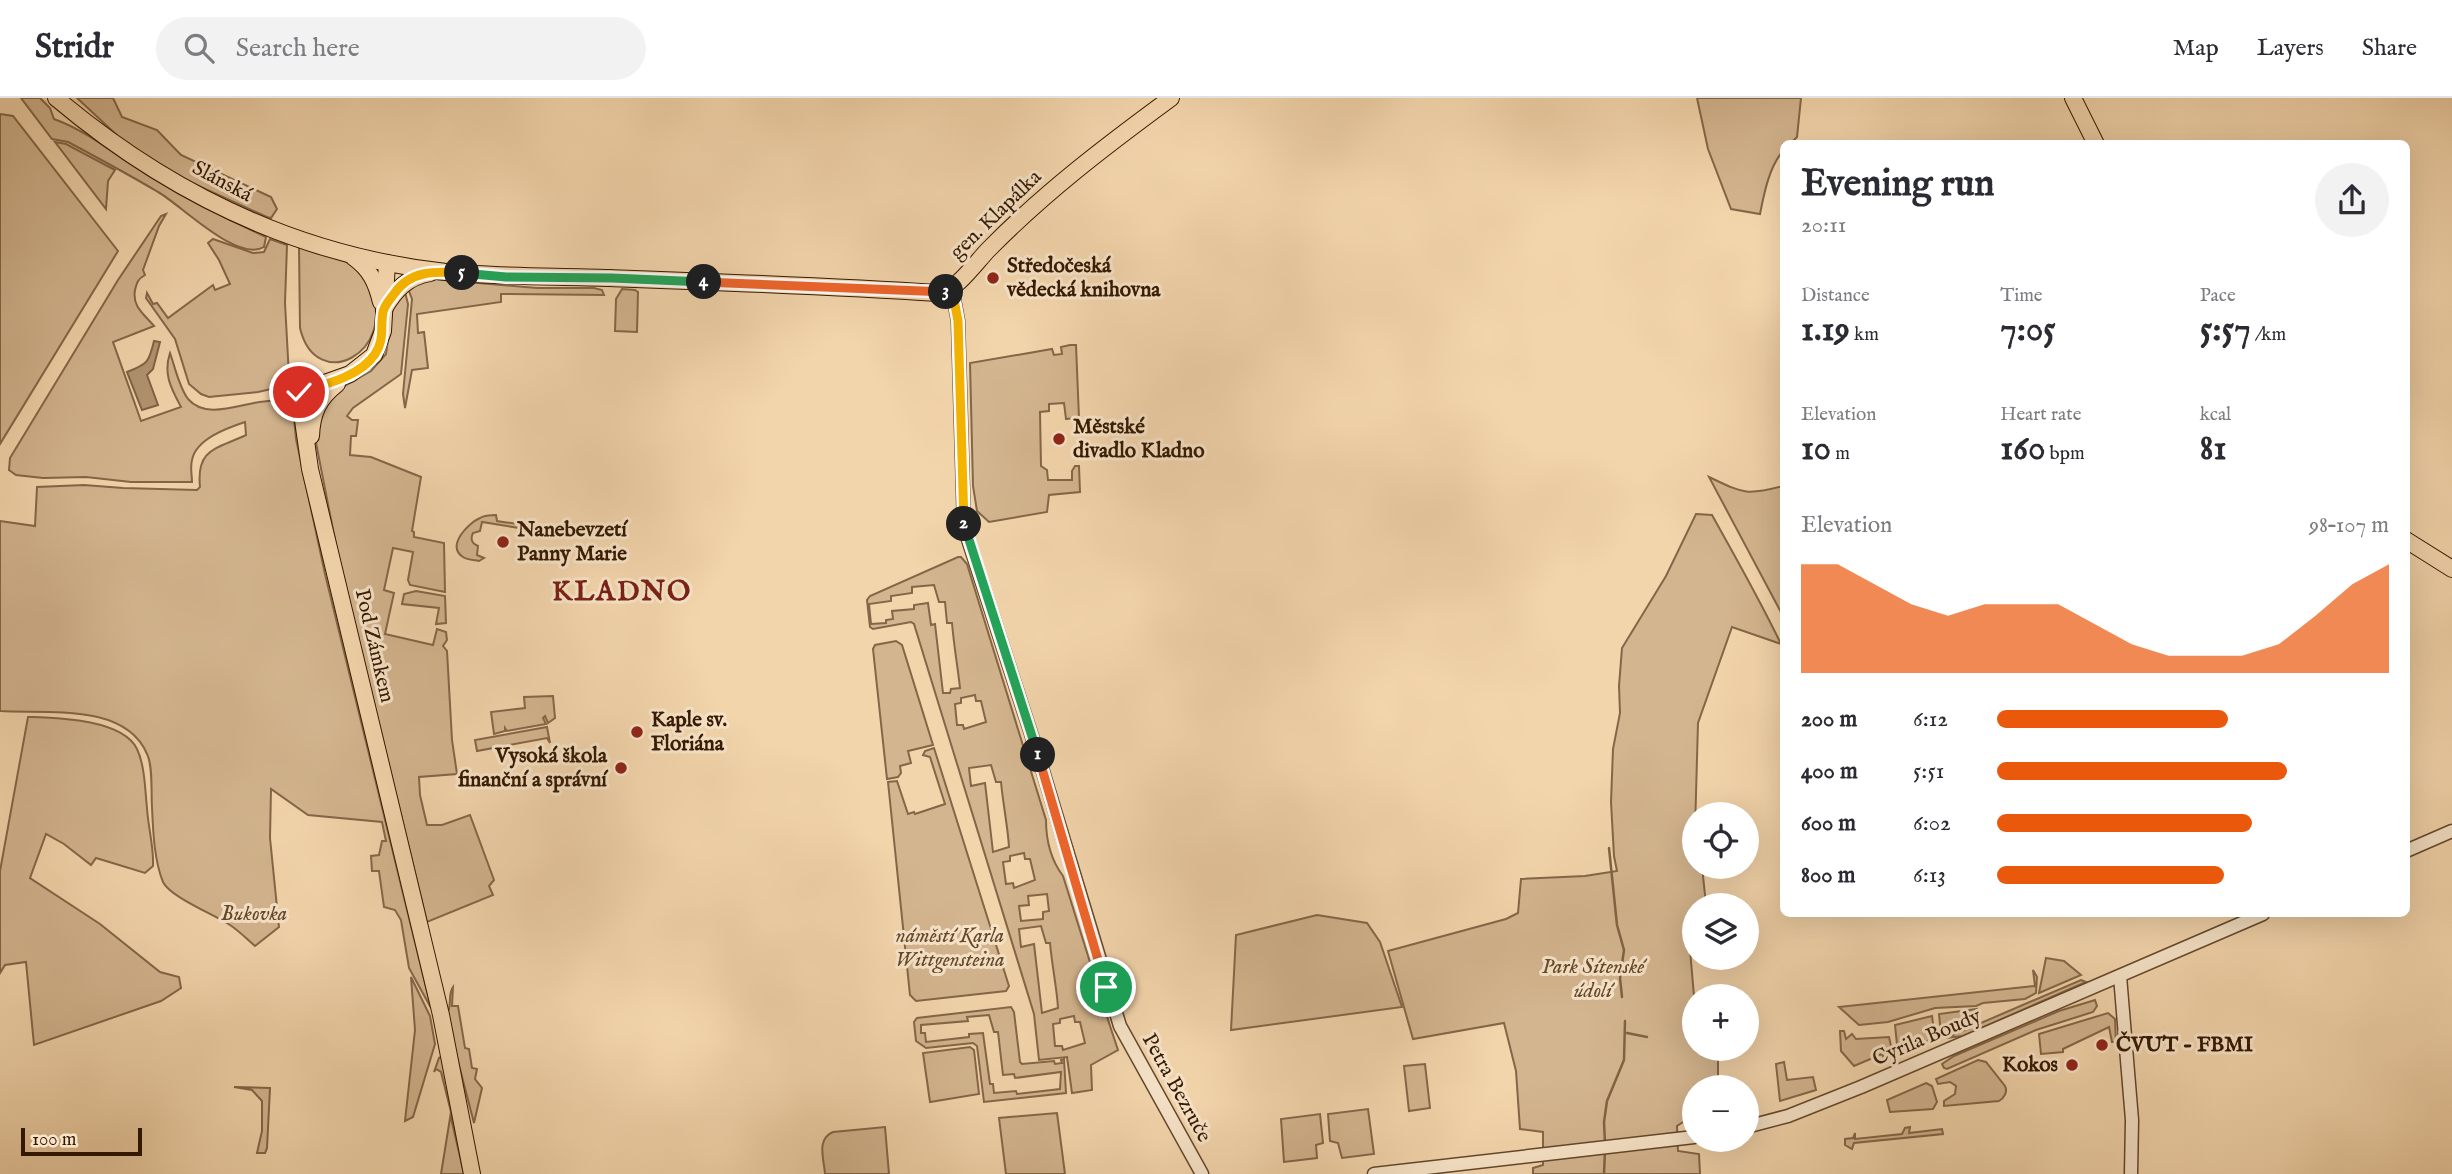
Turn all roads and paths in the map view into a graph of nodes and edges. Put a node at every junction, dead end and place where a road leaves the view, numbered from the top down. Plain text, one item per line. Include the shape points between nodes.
1 (57, 98) edge
2 (1171, 98) edge
3 (2073, 98) edge
4 (2094, 140) edge
5 (351, 256) junction
6 (387, 263) junction
7 (440, 271) junction
8 (952, 289) junction
9 (383, 312) junction
10 (968, 539) joint
11 (2410, 543) edge
12 (2452, 569) edge
13 (2452, 831) edge
14 (2410, 849) edge
15 (2256, 917) edge
16 (2120, 976) junction
17 (456, 1084) junction
18 (1759, 1124) edge
19 (1682, 1139) edge
20 (472, 1174) edge
21 (480, 1174) edge
22 (1202, 1174) edge
23 (1374, 1174) edge
24 (2131, 1174) edge

1 - 5 main road, Slánská via 131,156 208,200 298,240
2 - 8 main road, gen. Klapálka via 1063,179
3 - 4 main road
5 - 6 main road, Slánská
5 - 9 main road via 366,266
6 - 7 main road, Slánská
6 - 9 main road, Pod Zámkem
7 - 8 main road, Slánská via 938,293
7 - 9 main road via 415,275 399,287
8 - 10 street, gen. Klapálka via 958,321 963,515
9 - 17 main road, Pod Zámkem via 383,331 374,355 350,374 299,392 310,469
10 - 22 street, Petra Bezruče via 1119,1027
11 - 12 main road
13 - 14 street
15 - 16 street, Cyrila Boudy
16 - 18 street, Cyrila Boudy via 1852,1091
16 - 24 street via 2132,1120
17 - 20 main road
17 - 21 main road
19 - 23 street

